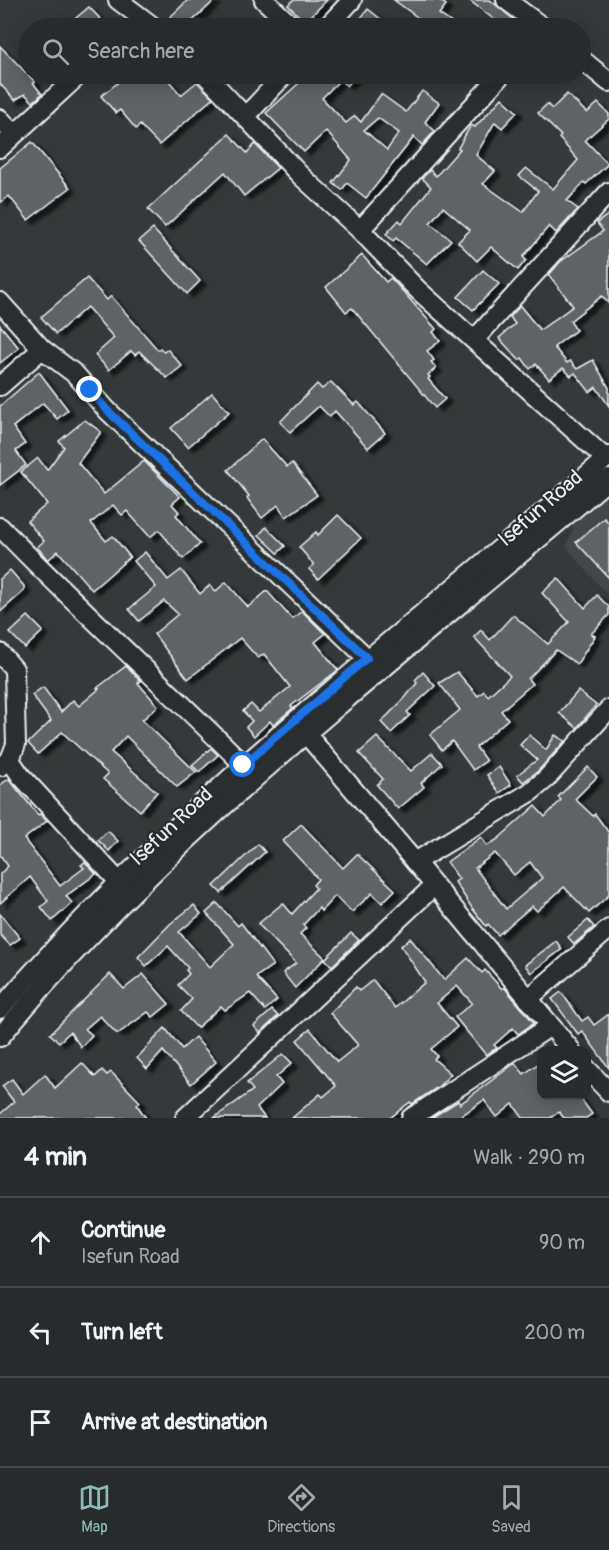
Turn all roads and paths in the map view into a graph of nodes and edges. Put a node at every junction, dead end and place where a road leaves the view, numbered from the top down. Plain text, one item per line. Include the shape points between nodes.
1 (118, 0) edge
2 (264, 0) edge
3 (352, 0) edge
4 (506, 0) edge
5 (136, 18) edge
6 (283, 18) edge
7 (335, 18) edge
8 (530, 18) edge
9 (591, 67) edge
10 (609, 82) edge
11 (69, 84) edge
12 (215, 84) edge
13 (275, 84) edge
14 (493, 84) edge
15 (246, 115) junction
16 (0, 119) edge
17 (14, 134) junction
18 (0, 148) edge
19 (609, 192) edge
20 (360, 230) junction
21 (0, 302) edge
22 (475, 339) junction
23 (42, 349) junction
24 (0, 386) edge
25 (608, 458) edge
26 (609, 479) edge
27 (0, 527) edge
28 (0, 653) edge
29 (367, 658) junction
30 (609, 709) edge
31 (307, 735) junction
32 (5, 763) edge
33 (243, 765) junction
34 (415, 862) junction
35 (120, 882) junction
36 (434, 886) junction
37 (609, 929) edge
38 (528, 999) junction
39 (0, 1009) edge
40 (549, 1027) junction
41 (0, 1037) edge
42 (567, 1046) edge
43 (591, 1073) edge
44 (609, 1092) edge
45 (185, 1118) edge
46 (411, 1118) edge

1 - 5 street
2 - 6 street
3 - 7 street
4 - 8 street
9 - 10 street
11 - 17 street
12 - 15 street
13 - 15 street
14 - 20 street
15 - 20 street via 300,176
16 - 17 street
17 - 18 street
19 - 22 street
20 - 22 street via 418,290
21 - 23 street
22 - 25 street via 531,394
23 - 24 street
23 - 29 street via 75,374 107,410
25 - 29 street, Isefun Road
26 - 31 street, Isefun Road
27 - 33 street via 72,602 153,674
28 - 32 street via 14,669 16,744
29 - 33 street, Isefun Road
30 - 34 street via 546,779
31 - 34 street
31 - 41 street, Isefun Road via 132,895 36,993
32 - 35 street
33 - 35 street, Isefun Road
34 - 36 street
35 - 39 street, Isefun Road
36 - 38 street
36 - 45 street
37 - 38 street
38 - 40 street
40 - 42 street
40 - 46 street
43 - 44 street

